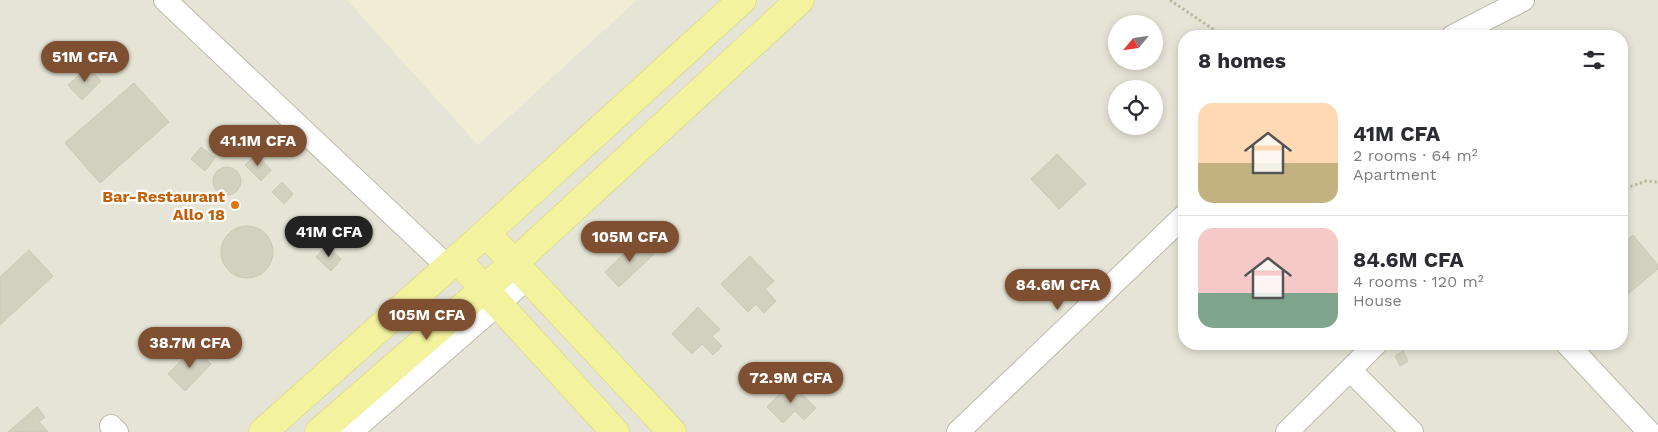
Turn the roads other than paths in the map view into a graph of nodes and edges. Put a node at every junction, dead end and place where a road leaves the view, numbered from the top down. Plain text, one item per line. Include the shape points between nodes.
1 (165, 0) edge
2 (742, 0) edge
3 (800, 0) edge
4 (1523, 0) edge
5 (1465, 30) edge
6 (1178, 222) edge
7 (486, 233) junction
8 (452, 263) junction
9 (521, 270) junction
10 (491, 296) junction
11 (1370, 350) edge
12 (1573, 350) edge
13 (1350, 370) junction
14 (263, 432) edge
15 (320, 432) edge
16 (351, 432) edge
17 (615, 432) edge
18 (672, 432) edge
19 (958, 432) edge
20 (1287, 432) edge
21 (1412, 432) edge
22 (1649, 432) edge

1 - 8 street
2 - 7 main road
3 - 9 main road
4 - 5 street
6 - 19 street
7 - 8 main road
7 - 9 main road
8 - 10 main road
8 - 14 main road
9 - 10 main road
9 - 18 main road
10 - 15 main road
10 - 16 street
10 - 17 main road
11 - 13 street
12 - 22 street
13 - 20 street
13 - 21 street

